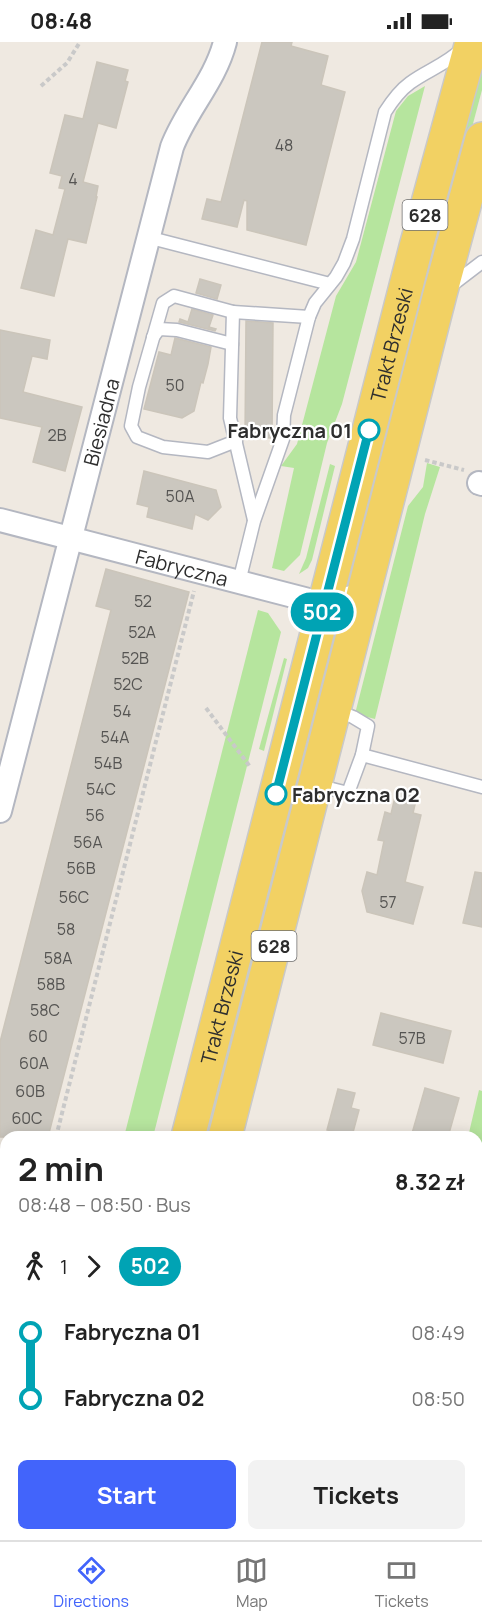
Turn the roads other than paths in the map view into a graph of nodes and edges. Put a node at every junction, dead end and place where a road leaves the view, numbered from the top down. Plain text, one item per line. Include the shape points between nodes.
1 (225, 42) edge
2 (471, 42) edge
3 (482, 139) edge
4 (147, 237) junction
5 (482, 262) edge
6 (330, 284) junction
7 (440, 294) junction
8 (233, 312) junction
9 (309, 317) junction
10 (152, 338) junction
11 (232, 344) junction
12 (236, 441) junction
13 (0, 520) edge
14 (254, 521) junction
15 (69, 538) junction
16 (239, 582) junction
17 (364, 594) junction
18 (324, 604) junction
19 (334, 710) junction
20 (362, 755) junction
21 (315, 784) junction
22 (482, 787) edge
23 (0, 811) edge
24 (190, 1131) edge
25 (227, 1131) edge

1 - 4 street, Biesiadna via 219,63 178,132
2 - 6 lane via 410,83 385,112 353,239
2 - 18 main road, Trakt Brzeski / 628
3 - 7 main road, Trakt Brzeski / 628
4 - 6 lane
4 - 15 street, Biesiadna
5 - 7 lane
6 - 9 lane
7 - 17 main road, Trakt Brzeski / 628
8 - 9 lane
8 - 10 lane via 174,296 163,303
8 - 11 lane
9 - 14 lane via 284,415 283,439
10 - 11 lane via 159,329 172,329
10 - 12 lane via 131,426 137,437 163,447 208,452
11 - 12 lane via 230,418
12 - 14 lane
13 - 15 street, Fabryczna
14 - 16 lane
15 - 16 street, Fabryczna
15 - 23 street, Biesiadna
16 - 18 street, Fabryczna
17 - 18 street, Fabryczna
17 - 19 main road, Trakt Brzeski / 628
18 - 24 main road, Trakt Brzeski / 628
19 - 20 lane via 368,726
19 - 21 main road, Trakt Brzeski / 628
20 - 21 lane via 348,793
20 - 22 lane
21 - 25 main road, Trakt Brzeski / 628

